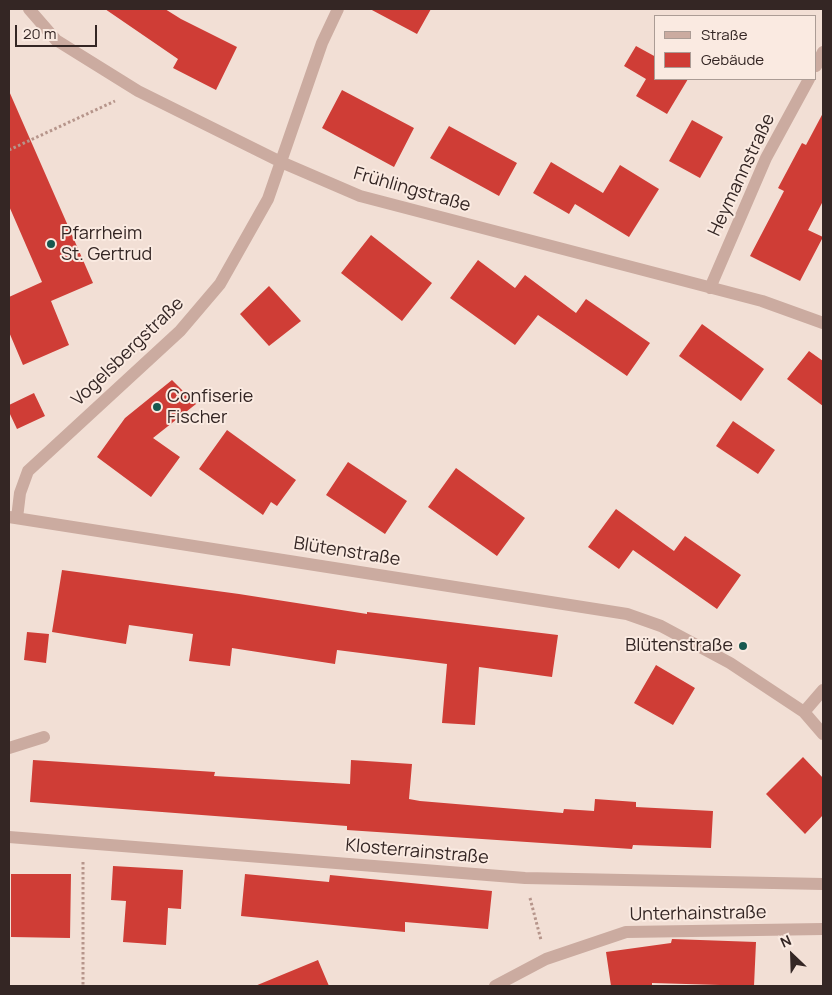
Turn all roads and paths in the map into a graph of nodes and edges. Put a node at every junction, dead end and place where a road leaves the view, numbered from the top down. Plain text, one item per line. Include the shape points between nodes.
1 (29, 9) edge
2 (338, 9) edge
3 (823, 52) edge
4 (817, 64) edge
5 (808, 80) edge
6 (138, 91) junction
7 (9, 150) edge
8 (281, 162) junction
9 (710, 288) junction
10 (823, 323) edge
11 (13, 518) edge
12 (823, 690) edge
13 (804, 712) junction
14 (823, 734) edge
15 (44, 737) dead end
16 (9, 748) edge
17 (9, 838) edge
18 (83, 843) junction
19 (525, 878) junction
20 (823, 884) edge
21 (823, 929) edge
22 (546, 959) junction
23 (83, 986) edge
24 (496, 986) edge

1 - 6 street, Frühlingstraße via 56,40
2 - 8 street, Vogelsbergstraße via 322,43
3 - 4 street
5 - 9 street, Heymannstraße via 766,158
6 - 7 path
6 - 8 street, Frühlingstraße
8 - 9 street, Frühlingstraße via 360,196
8 - 11 street, Vogelsbergstraße via 268,199 220,284 180,330 28,471
9 - 10 street, Frühlingstraße via 762,301
11 - 13 street, Blütenstraße via 627,614 661,626 730,663
12 - 13 street
13 - 14 street, Blütenstraße
15 - 16 street
17 - 18 street, Klosterrainstraße
18 - 19 street, Klosterrainstraße
18 - 23 path
19 - 20 street, Klosterrainstraße
19 - 22 path
21 - 22 street, Unterhainstraße via 626,932
22 - 24 street, Unterhainstraße

